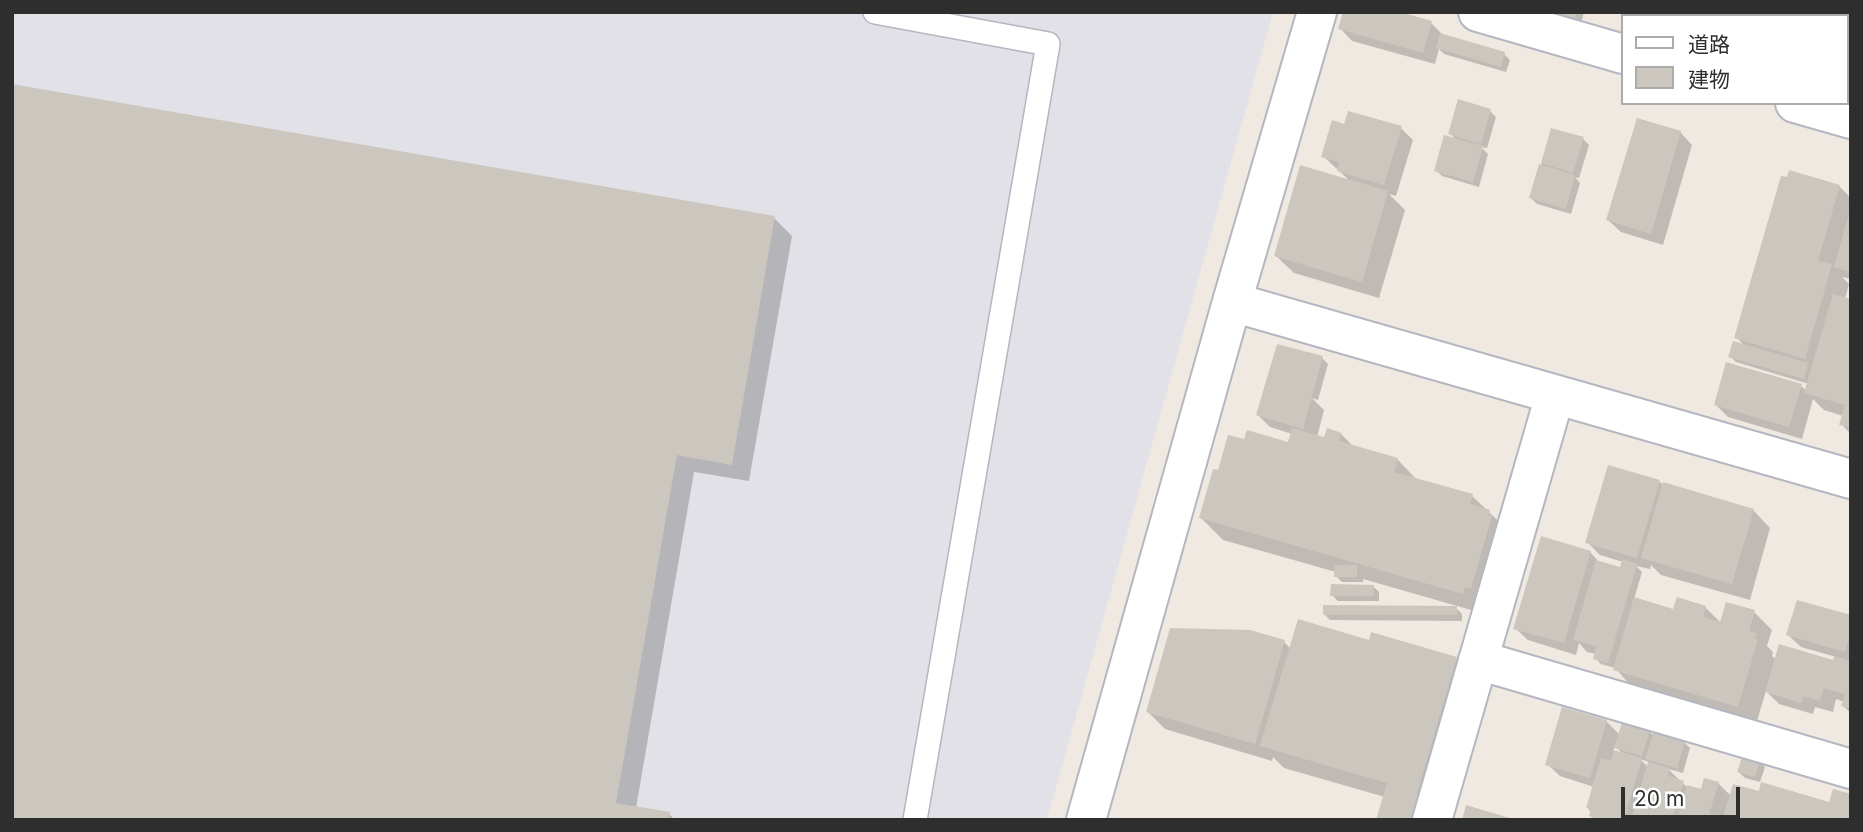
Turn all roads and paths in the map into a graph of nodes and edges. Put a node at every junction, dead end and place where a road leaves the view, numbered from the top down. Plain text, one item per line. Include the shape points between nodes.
1 (875, 12) edge
2 (1317, 12) edge
3 (1478, 12) edge
4 (1622, 54) edge
5 (1802, 105) edge
6 (1851, 119) edge
7 (1232, 302) junction
8 (1555, 395) junction
9 (1851, 479) edge
10 (1478, 660) junction
11 (1851, 769) edge
12 (915, 820) edge
13 (1086, 820) edge
14 (1432, 820) edge

1 - 12 lane via 1048,44
2 - 7 street
3 - 4 street
5 - 6 street
7 - 8 street
7 - 13 street
8 - 9 street
8 - 10 street
10 - 11 street
10 - 14 street

